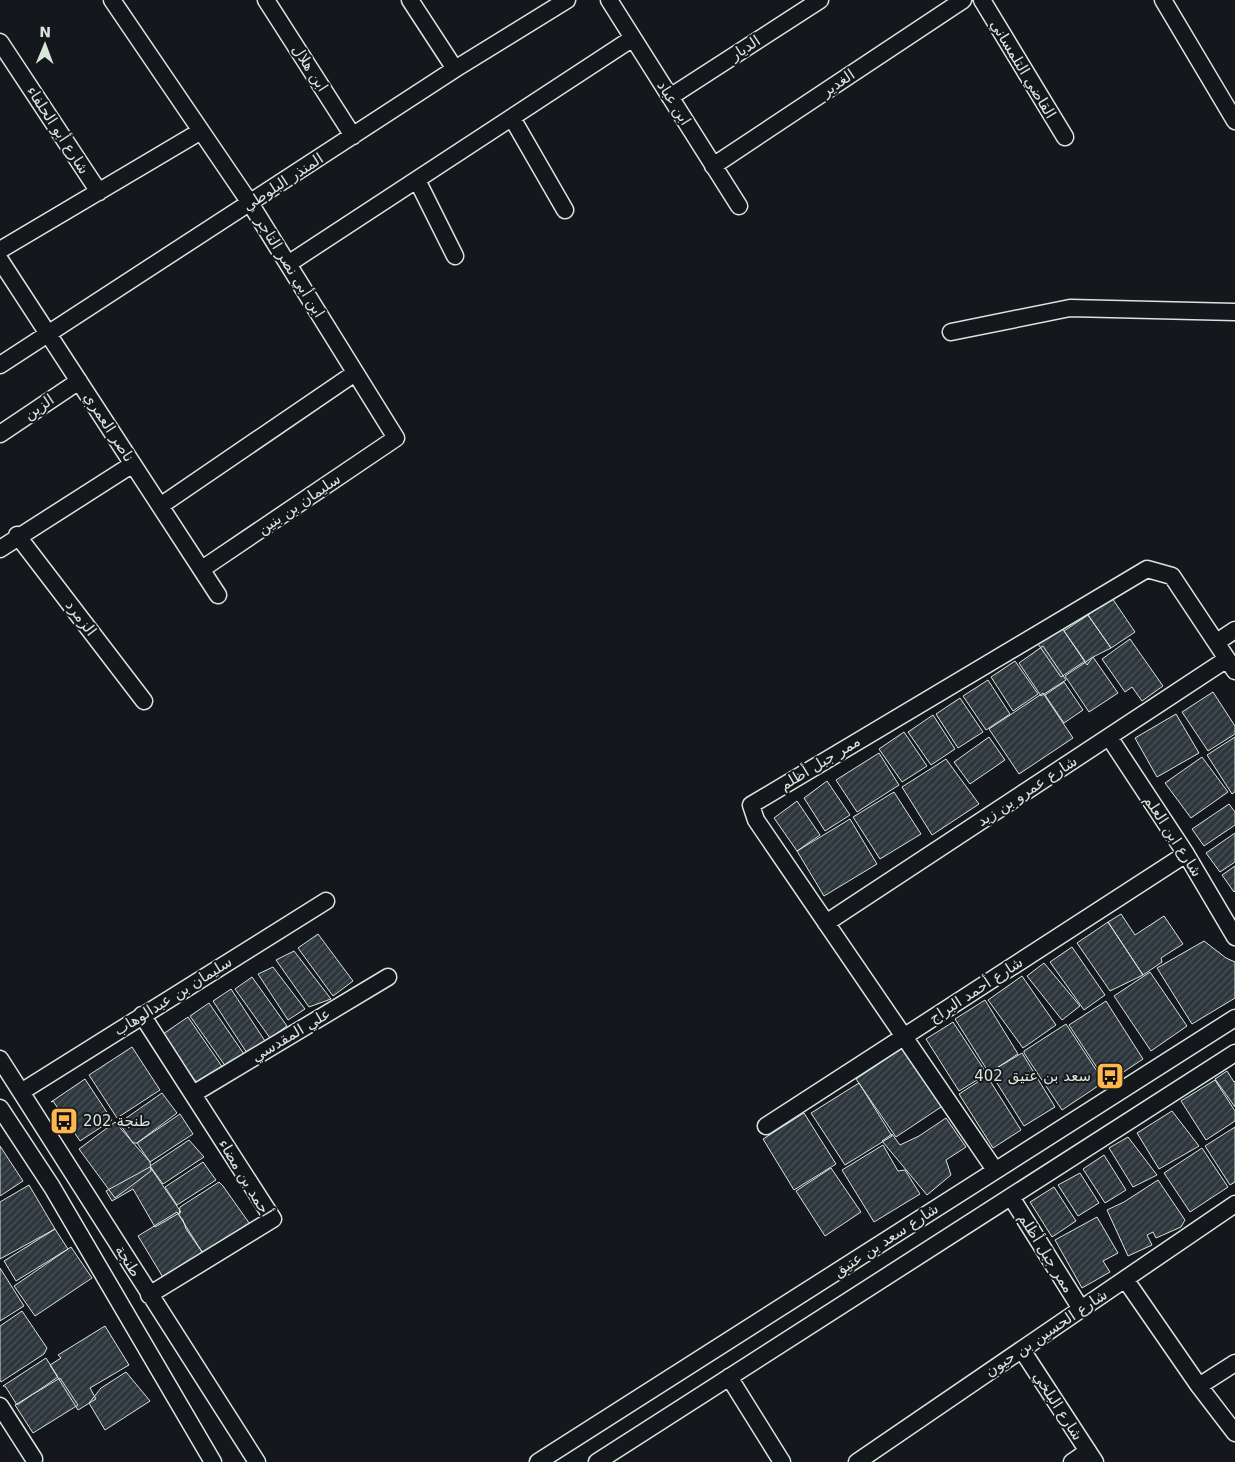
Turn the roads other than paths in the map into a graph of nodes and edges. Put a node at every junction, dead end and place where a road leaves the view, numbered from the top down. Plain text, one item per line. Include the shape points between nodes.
1 (112, 0) edge
2 (266, 0) edge
3 (410, 0) edge
4 (567, 0) edge
5 (609, 0) edge
6 (820, 0) edge
7 (962, 0) edge
8 (982, 0) edge
9 (1163, 0) edge
10 (633, 38) junction
11 (0, 42) edge
12 (455, 69) junction
13 (670, 97) junction
14 (512, 118) junction
15 (1235, 121) edge
16 (201, 131) junction
17 (353, 136) junction
18 (1064, 137) dead end
19 (713, 166) junction
20 (418, 180) junction
21 (99, 192) junction
22 (250, 203) junction
23 (739, 206) dead end
24 (565, 210) dead end
25 (0, 250) edge
26 (455, 256) dead end
27 (0, 260) edge
28 (288, 264) junction
29 (1235, 312) edge
30 (951, 332) dead end
31 (49, 334) junction
32 (0, 365) edge
33 (355, 373) junction
34 (79, 381) junction
35 (0, 434) edge
36 (396, 438) joint
37 (133, 464) junction
38 (160, 506) junction
39 (18, 536) junction
40 (0, 549) edge
41 (202, 569) junction
42 (218, 595) dead end
43 (1235, 630) edge
44 (1217, 642) junction
45 (1231, 665) edge
46 (144, 701) dead end
47 (1109, 737) junction
48 (1186, 854) junction
49 (326, 901) dead end
50 (826, 923) junction
51 (1235, 937) edge
52 (388, 977) dead end
53 (142, 1016) junction
54 (1235, 1018) edge
55 (904, 1036) junction
56 (1235, 1052) edge
57 (0, 1059) edge
58 (20, 1092) junction
59 (193, 1094) junction
60 (0, 1108) edge
61 (766, 1126) dead end
62 (6, 1129) edge
63 (996, 1170) junction
64 (1010, 1197) junction
65 (1235, 1204) edge
66 (1125, 1279) junction
67 (150, 1294) junction
68 (1081, 1309) junction
69 (1022, 1350) junction
70 (1235, 1363) edge
71 (729, 1377) junction
72 (1199, 1386) junction
73 (0, 1406) edge
74 (1235, 1434) edge
75 (1091, 1456) edge
76 (34, 1459) dead end
77 (606, 1460) edge
78 (213, 1462) edge
79 (257, 1462) edge
80 (538, 1462) edge
81 (782, 1462) edge
82 (857, 1462) edge
83 (1072, 1462) edge

1 - 16 street, ابن أبي نصر التاجر
2 - 17 street, ابن هلال
3 - 12 street
4 - 12 street, المنذر البلوطي
5 - 10 street, ابن عباد
6 - 13 street, الديار
7 - 19 street, الغدير
8 - 18 street, القاضي التلمساني
9 - 15 street
10 - 13 street, ابن عباد
10 - 14 street
11 - 21 street, شارع أبو الحلفاء
12 - 17 street, المنذر البلوطي
13 - 19 street, ابن عباد
14 - 20 street
14 - 24 street
16 - 21 street
16 - 22 street, ابن أبي نصر التاجر
17 - 22 street, المنذر البلوطي
19 - 23 street, ابن عباد
20 - 26 street
20 - 28 street
21 - 25 street
22 - 28 street, ابن أبي نصر التاجر
22 - 31 street, المنذر البلوطي
27 - 31 street, ناصر العمري
28 - 33 street, ابن أبي نصر التاجر
29 - 30 street via 1070,308
31 - 32 street, المنذر البلوطي
31 - 34 street, ناصر العمري
33 - 36 street, ابن أبي نصر التاجر
33 - 38 street
34 - 35 street, الزين
34 - 37 street, ناصر العمري
36 - 41 street, سليمان بن بنين
37 - 38 street, ناصر العمري
37 - 39 street
38 - 41 street, ناصر العمري
39 - 40 street
39 - 46 street, الزمرد
41 - 42 street, ناصر العمري
43 - 44 street
44 - 45 street, ممر جبل أظلم
44 - 50 street, ممر جبل أظلم via 1172,576 1147,569 751,805 756,820
45 - 47 street, شارع عمرو بن زيد
47 - 48 street, شارع ابن العلم
47 - 50 street, شارع عمرو بن زيد
48 - 51 street, شارع ابن العلم
48 - 55 street, شارع أحمد البراج
49 - 53 street, سليمان بن عبدالوهاب
50 - 55 street, ممر جبل أظلم
52 - 59 street, علي المقدسي
53 - 58 street, سليمان بن عبدالوهاب
53 - 59 street, أحمد بن مضاء
54 - 63 street, شارع سعد بن عتيق
55 - 61 street, شارع أحمد البراج
55 - 63 street, ممر جبل أظلم
56 - 64 street, شارع سعد بن عتيق
57 - 58 street, طنجة
58 - 67 street, طنجة
59 - 67 street, أحمد بن مضاء via 273,1219
60 - 62 street, طنجة
62 - 78 street, طنجة via 52,1187
63 - 80 street, شارع سعد بن عتيق
64 - 68 street, ممر جبل أظلم
64 - 71 street, شارع سعد بن عتيق
65 - 66 street, شارع الحسين بن حيون
66 - 68 street, شارع الحسين بن حيون
66 - 72 street
67 - 79 street, طنجة
68 - 69 street, شارع الحسين بن حيون
69 - 75 street, شارع البلخي
69 - 82 street, شارع الحسين بن حيون
70 - 72 street
71 - 77 street, شارع سعد بن عتيق
71 - 81 street
72 - 74 street
73 - 76 street
75 - 83 street

